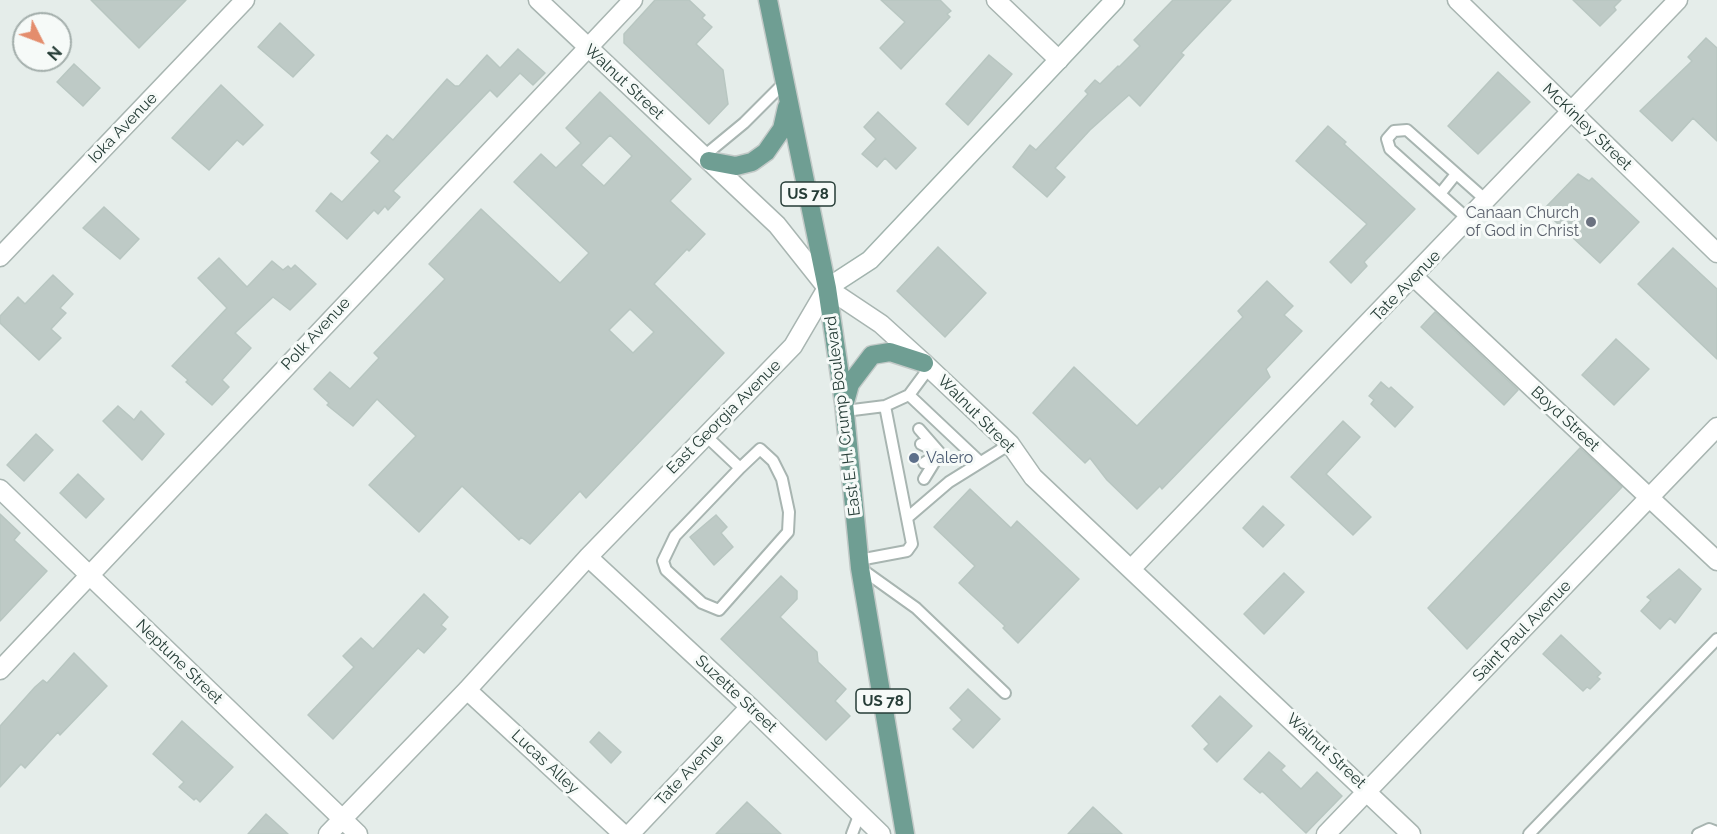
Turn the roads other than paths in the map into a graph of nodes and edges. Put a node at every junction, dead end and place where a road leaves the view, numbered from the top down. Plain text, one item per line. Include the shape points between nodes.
1 (245, 0) edge
2 (538, 0) edge
3 (633, 0) edge
4 (768, 0) edge
5 (996, 0) edge
6 (1115, 0) edge
7 (1457, 0) edge
8 (1678, 0) edge
9 (587, 47) junction
10 (1059, 60) junction
11 (785, 82) junction
12 (789, 100) junction
13 (1572, 113) junction
14 (706, 159) junction
15 (1456, 174) junction
16 (1440, 194) junction
17 (1487, 201) junction
18 (1469, 220) junction
19 (1715, 247) edge
20 (0, 257) edge
21 (1414, 277) junction
22 (827, 288) junction
23 (927, 366) junction
24 (909, 395) junction
25 (885, 406) junction
26 (845, 407) junction
27 (1717, 427) edge
28 (919, 429) dead end
29 (705, 435) junction
30 (956, 440) junction
31 (921, 444) dead end
32 (1010, 444) junction
33 (940, 453) junction
34 (979, 461) junction
35 (924, 463) dead end
36 (740, 468) junction
37 (924, 478) dead end
38 (0, 489) edge
39 (1649, 499) junction
40 (907, 518) junction
41 (588, 557) junction
42 (1717, 561) edge
43 (860, 564) junction
44 (1131, 569) junction
45 (88, 574) junction
46 (1717, 639) edge
47 (0, 670) edge
48 (467, 690) junction
49 (1005, 693) dead end
50 (750, 707) junction
51 (1368, 791) junction
52 (860, 813) junction
53 (342, 820) junction
54 (1717, 832) edge
55 (328, 834) edge
56 (358, 834) edge
57 (623, 834) edge
58 (630, 834) edge
59 (852, 834) edge
60 (881, 834) edge
61 (905, 834) edge
62 (1326, 834) edge
63 (1411, 834) edge
64 (1529, 834) edge
65 (1698, 834) edge

1 - 20 street, Ioka Avenue
2 - 9 street, Walnut Street
3 - 9 street, Polk Avenue
4 - 11 main road, East E. H. Crump Boulevard / US 78
5 - 10 street
6 - 10 street, East Georgia Avenue
7 - 13 street, McKinley Street
8 - 13 street, Tate Avenue
9 - 14 street, Walnut Street
9 - 45 street, Polk Avenue
10 - 22 street, East Georgia Avenue via 870,260
11 - 12 main road, East E. H. Crump Boulevard / US 78
11 - 14 lane
12 - 14 main road via 783,129 766,152 752,162 736,166
12 - 22 main road, East E. H. Crump Boulevard / US 78
13 - 17 street, Tate Avenue
13 - 19 street, McKinley Street
14 - 22 street, Walnut Street via 777,225
15 - 16 lane
15 - 16 lane via 1407,130 1394,131 1387,139 1390,148
15 - 17 lane
16 - 18 lane
17 - 18 street, Tate Avenue
18 - 21 street, Tate Avenue
21 - 39 street, Boyd Street
21 - 44 street, Tate Avenue
22 - 23 street, Walnut Street via 881,324
22 - 26 main road, East E. H. Crump Boulevard / US 78
22 - 29 street, East Georgia Avenue via 793,346
23 - 24 lane
23 - 26 main road via 890,352 872,355 850,384
23 - 32 street, Walnut Street
24 - 25 lane
24 - 30 lane
25 - 26 lane
25 - 40 lane via 895,433
26 - 43 main road, East E. H. Crump Boulevard / US 78
27 - 39 street, Saint Paul Avenue
28 - 33 lane
29 - 36 lane
29 - 41 street, East Georgia Avenue
30 - 33 lane
30 - 34 lane
31 - 33 lane
32 - 34 lane
32 - 44 street, Walnut Street via 1033,477
33 - 35 lane
33 - 37 lane
34 - 40 lane
36 - 36 lane via 760,449 773,461 782,478 789,512 788,532 719,610 702,603 666,570 663,561 675,536
38 - 45 street, Neptune Street
39 - 42 street, Boyd Street
39 - 51 street, Saint Paul Avenue
40 - 43 lane via 912,544 907,551
41 - 48 street, East Georgia Avenue
41 - 50 street, Suzette Street
43 - 49 lane via 916,608
43 - 61 main road, East E. H. Crump Boulevard / US 78
44 - 51 street, Walnut Street
45 - 47 street, Polk Avenue
45 - 53 street, Neptune Street
46 - 64 lane
48 - 53 street, East Georgia Avenue
48 - 57 street, Lucas Alley
50 - 52 street, Suzette Street
50 - 58 street, Tate Avenue
51 - 62 street, Saint Paul Avenue
51 - 63 street, Walnut Street
52 - 59 lane
52 - 60 street, Suzette Street
53 - 55 street, East Georgia Avenue
53 - 56 street, Neptune Street
54 - 65 lane via 1709,829

